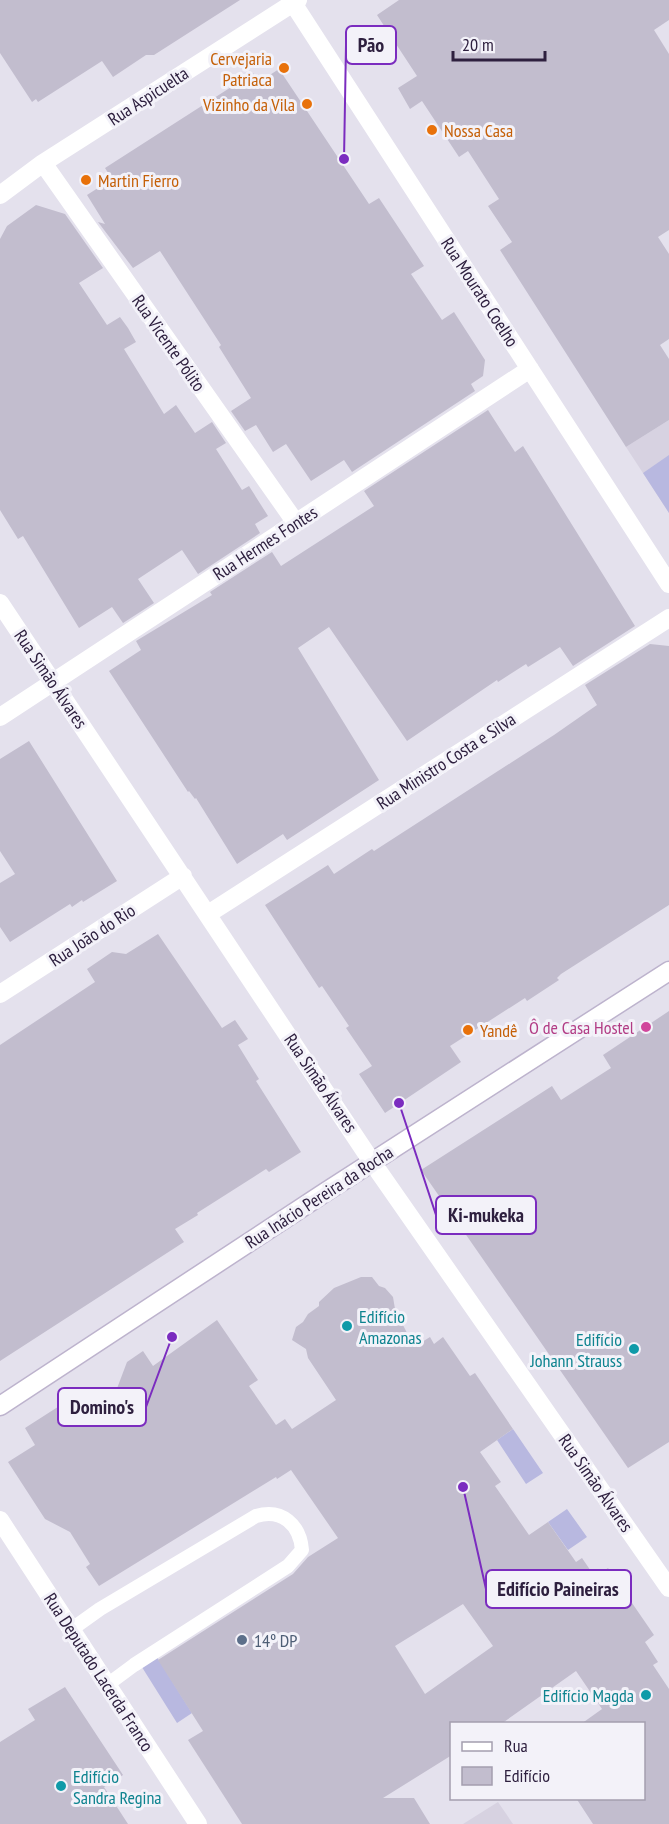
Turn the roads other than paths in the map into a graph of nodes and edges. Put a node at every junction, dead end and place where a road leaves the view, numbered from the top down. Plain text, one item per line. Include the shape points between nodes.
1 (294, 1) edge
2 (43, 163) junction
3 (0, 195) edge
4 (530, 369) junction
5 (296, 523) junction
6 (669, 584) edge
7 (0, 603) edge
8 (669, 618) edge
9 (53, 683) junction
10 (0, 717) edge
11 (183, 876) junction
12 (208, 914) junction
13 (669, 971) edge
14 (0, 994) edge
15 (372, 1162) junction
16 (0, 1406) edge
17 (0, 1520) edge
18 (669, 1588) edge
19 (72, 1629) junction
20 (107, 1685) junction
21 (198, 1824) edge

1 - 2 street, Rua Aspicuelta
1 - 4 street, Rua Mourato Coelho
2 - 3 street, Rua Aspicuelta
2 - 5 street, Rua Vicente Pólito
4 - 5 street, Rua Hermes Fontes
4 - 6 street, Rua Mourato Coelho
5 - 9 street, Rua Hermes Fontes
7 - 9 street, Rua Simão Álvares
8 - 12 street, Rua Ministro Costa e Silva
9 - 10 street, Rua Hermes Fontes
9 - 11 street, Rua Simão Álvares
11 - 12 street, Rua Simão Álvares
11 - 14 street, Rua João do Rio
12 - 15 street, Rua Simão Álvares
13 - 15 street, Rua Inácio Pereira da Rocha
15 - 16 street, Rua Inácio Pereira da Rocha
15 - 18 street, Rua Simão Álvares
17 - 19 street, Rua Deputado Lacerda Franco
19 - 20 street, Rua Deputado Lacerda Franco
19 - 20 lane via 256,1516 276,1514 286,1518 299,1534 302,1550 288,1566
20 - 21 street, Rua Deputado Lacerda Franco

